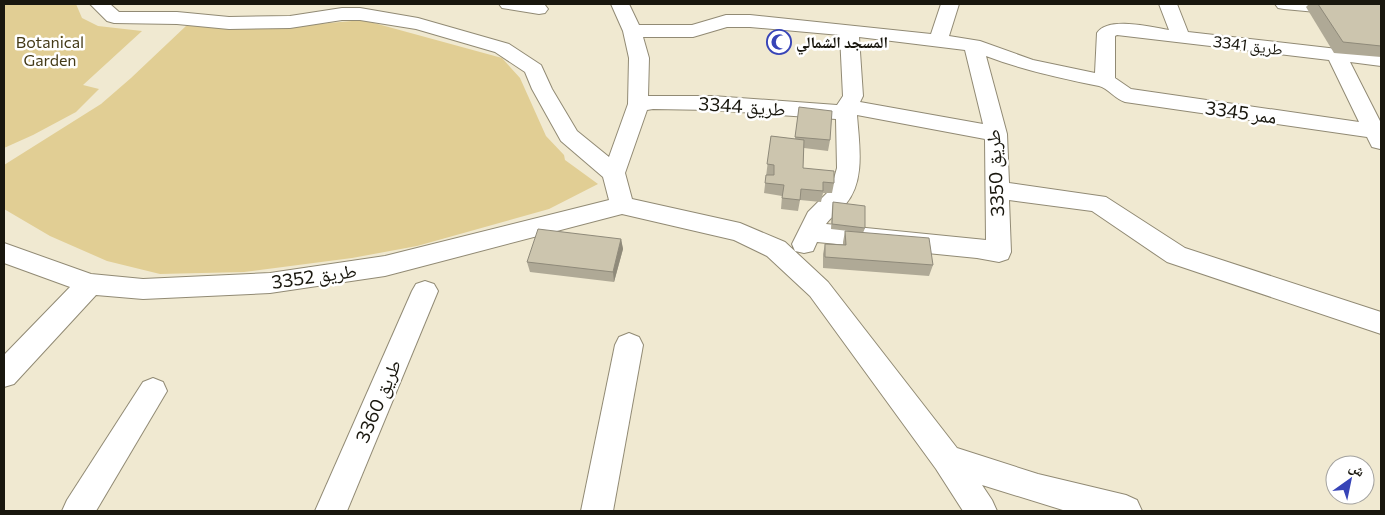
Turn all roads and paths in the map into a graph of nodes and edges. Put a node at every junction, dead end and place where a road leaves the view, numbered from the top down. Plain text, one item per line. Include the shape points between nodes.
1 (99, 4) edge
2 (508, 4) edge
3 (620, 4) edge
4 (950, 4) edge
5 (1168, 4) edge
6 (1284, 4) edge
7 (310, 5) edge
8 (539, 9) dead end
9 (184, 11) edge
10 (356, 11) edge
11 (727, 12) edge
12 (1381, 13) edge
13 (849, 30) junction
14 (632, 31) junction
15 (1181, 37) junction
16 (938, 41) junction
17 (973, 45) junction
18 (1336, 55) junction
19 (1381, 60) edge
20 (1105, 80) junction
21 (638, 104) junction
22 (847, 109) junction
23 (996, 134) junction
24 (1379, 136) edge
25 (614, 173) junction
26 (996, 190) junction
27 (622, 205) junction
28 (809, 232) junction
29 (4, 253) edge
30 (795, 265) junction
31 (90, 284) junction
32 (425, 291) dead end
33 (1381, 323) edge
34 (629, 345) dead end
35 (4, 375) edge
36 (153, 391) dead end
37 (947, 459) junction
38 (78, 511) edge
39 (331, 511) edge
40 (597, 511) edge
41 (981, 511) edge
42 (1126, 511) edge

1 - 9 street via 114,17
2 - 8 street
3 - 14 street
4 - 16 street
5 - 15 street
6 - 12 street
7 - 10 street
9 - 10 street via 229,23 290,22
10 - 25 street via 418,24 502,48 534,69 569,136
11 - 13 street via 750,20
11 - 14 street via 693,31
13 - 16 street
13 - 22 street via 853,96
14 - 21 street via 639,58
15 - 18 street, طريق 3341
15 - 20 street, طريق 3341 via 1115,29 1106,33
16 - 17 street
17 - 20 street via 1028,66
17 - 23 street, طريق 3350
18 - 19 street, طريق 3341
18 - 24 street
20 - 24 street, ممر 3345 via 1125,95
21 - 22 street, طريق 3344 via 712,103
21 - 25 street
22 - 23 street, طريق 3344
22 - 28 street via 845,181 838,198 822,211
23 - 26 street, طريق 3350
25 - 27 street
26 - 28 street, طريق 3350 via 999,252
26 - 33 street via 1098,203 1176,255
27 - 30 street via 740,232 776,249
27 - 31 street, طريق 3352 via 385,266 270,283 144,289
28 - 30 street
29 - 31 street, طريق 3352
30 - 37 street via 820,289
31 - 35 street
32 - 39 street, طريق 3360
34 - 40 street
36 - 38 street
37 - 41 street
37 - 42 street via 1038,489

